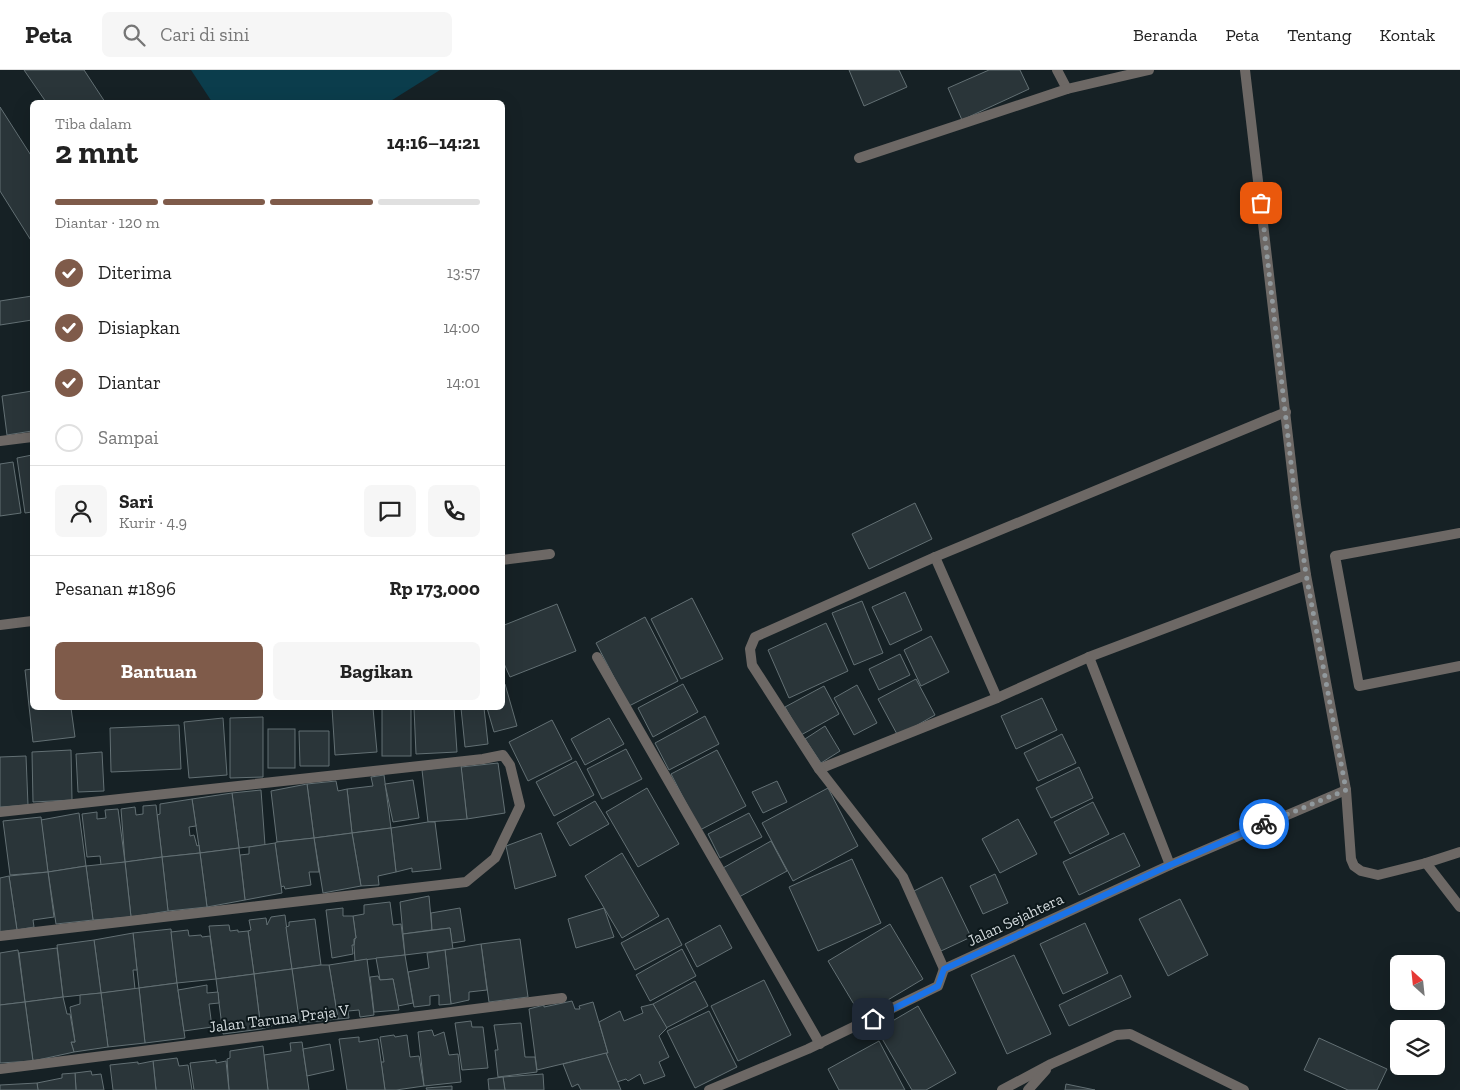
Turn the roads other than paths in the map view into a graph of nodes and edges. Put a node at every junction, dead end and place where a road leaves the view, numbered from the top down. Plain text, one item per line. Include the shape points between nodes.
1 (1057, 70) edge
2 (1149, 70) edge
3 (1245, 70) edge
4 (1067, 88) junction
5 (859, 158) dead end
6 (1286, 412) junction
7 (30, 438) edge
8 (0, 441) edge
9 (1460, 533) edge
10 (550, 554) dead end
11 (935, 557) junction
12 (505, 560) edge
13 (1306, 574) junction
14 (30, 621) edge
15 (0, 625) edge
16 (597, 656) dead end
17 (1089, 657) junction
18 (1460, 666) edge
19 (997, 698) junction
20 (819, 769) junction
21 (1346, 790) junction
22 (0, 812) edge
23 (1460, 852) edge
24 (1426, 862) junction
25 (1170, 865) junction
26 (1460, 907) edge
27 (0, 936) edge
28 (944, 969) junction
29 (562, 998) dead end
30 (820, 1044) junction
31 (1050, 1064) junction
32 (0, 1069) edge
33 (709, 1090) edge
34 (1002, 1090) edge
35 (1028, 1090) edge
36 (1244, 1090) edge

1 - 4 street
2 - 4 street
3 - 6 street
4 - 5 street
6 - 11 street
6 - 13 street
7 - 8 street
9 - 18 street via 1335,556 1359,686
10 - 12 street
11 - 19 street
11 - 20 street via 755,637 750,649 752,664
13 - 17 street
13 - 21 street
14 - 15 street
16 - 30 street
17 - 19 street
17 - 25 street
19 - 20 street
20 - 28 street via 902,877
21 - 24 street via 1354,866 1378,875
21 - 25 street, Jalan Sejahtera
22 - 27 street via 503,755 510,765 520,806 495,858 466,882
23 - 24 street
24 - 26 street
25 - 28 street, Jalan Sejahtera
28 - 30 street via 938,986
29 - 32 street, Jalan Taruna Praja V
30 - 33 street
31 - 34 street
31 - 35 street
31 - 36 street via 1125,1033

